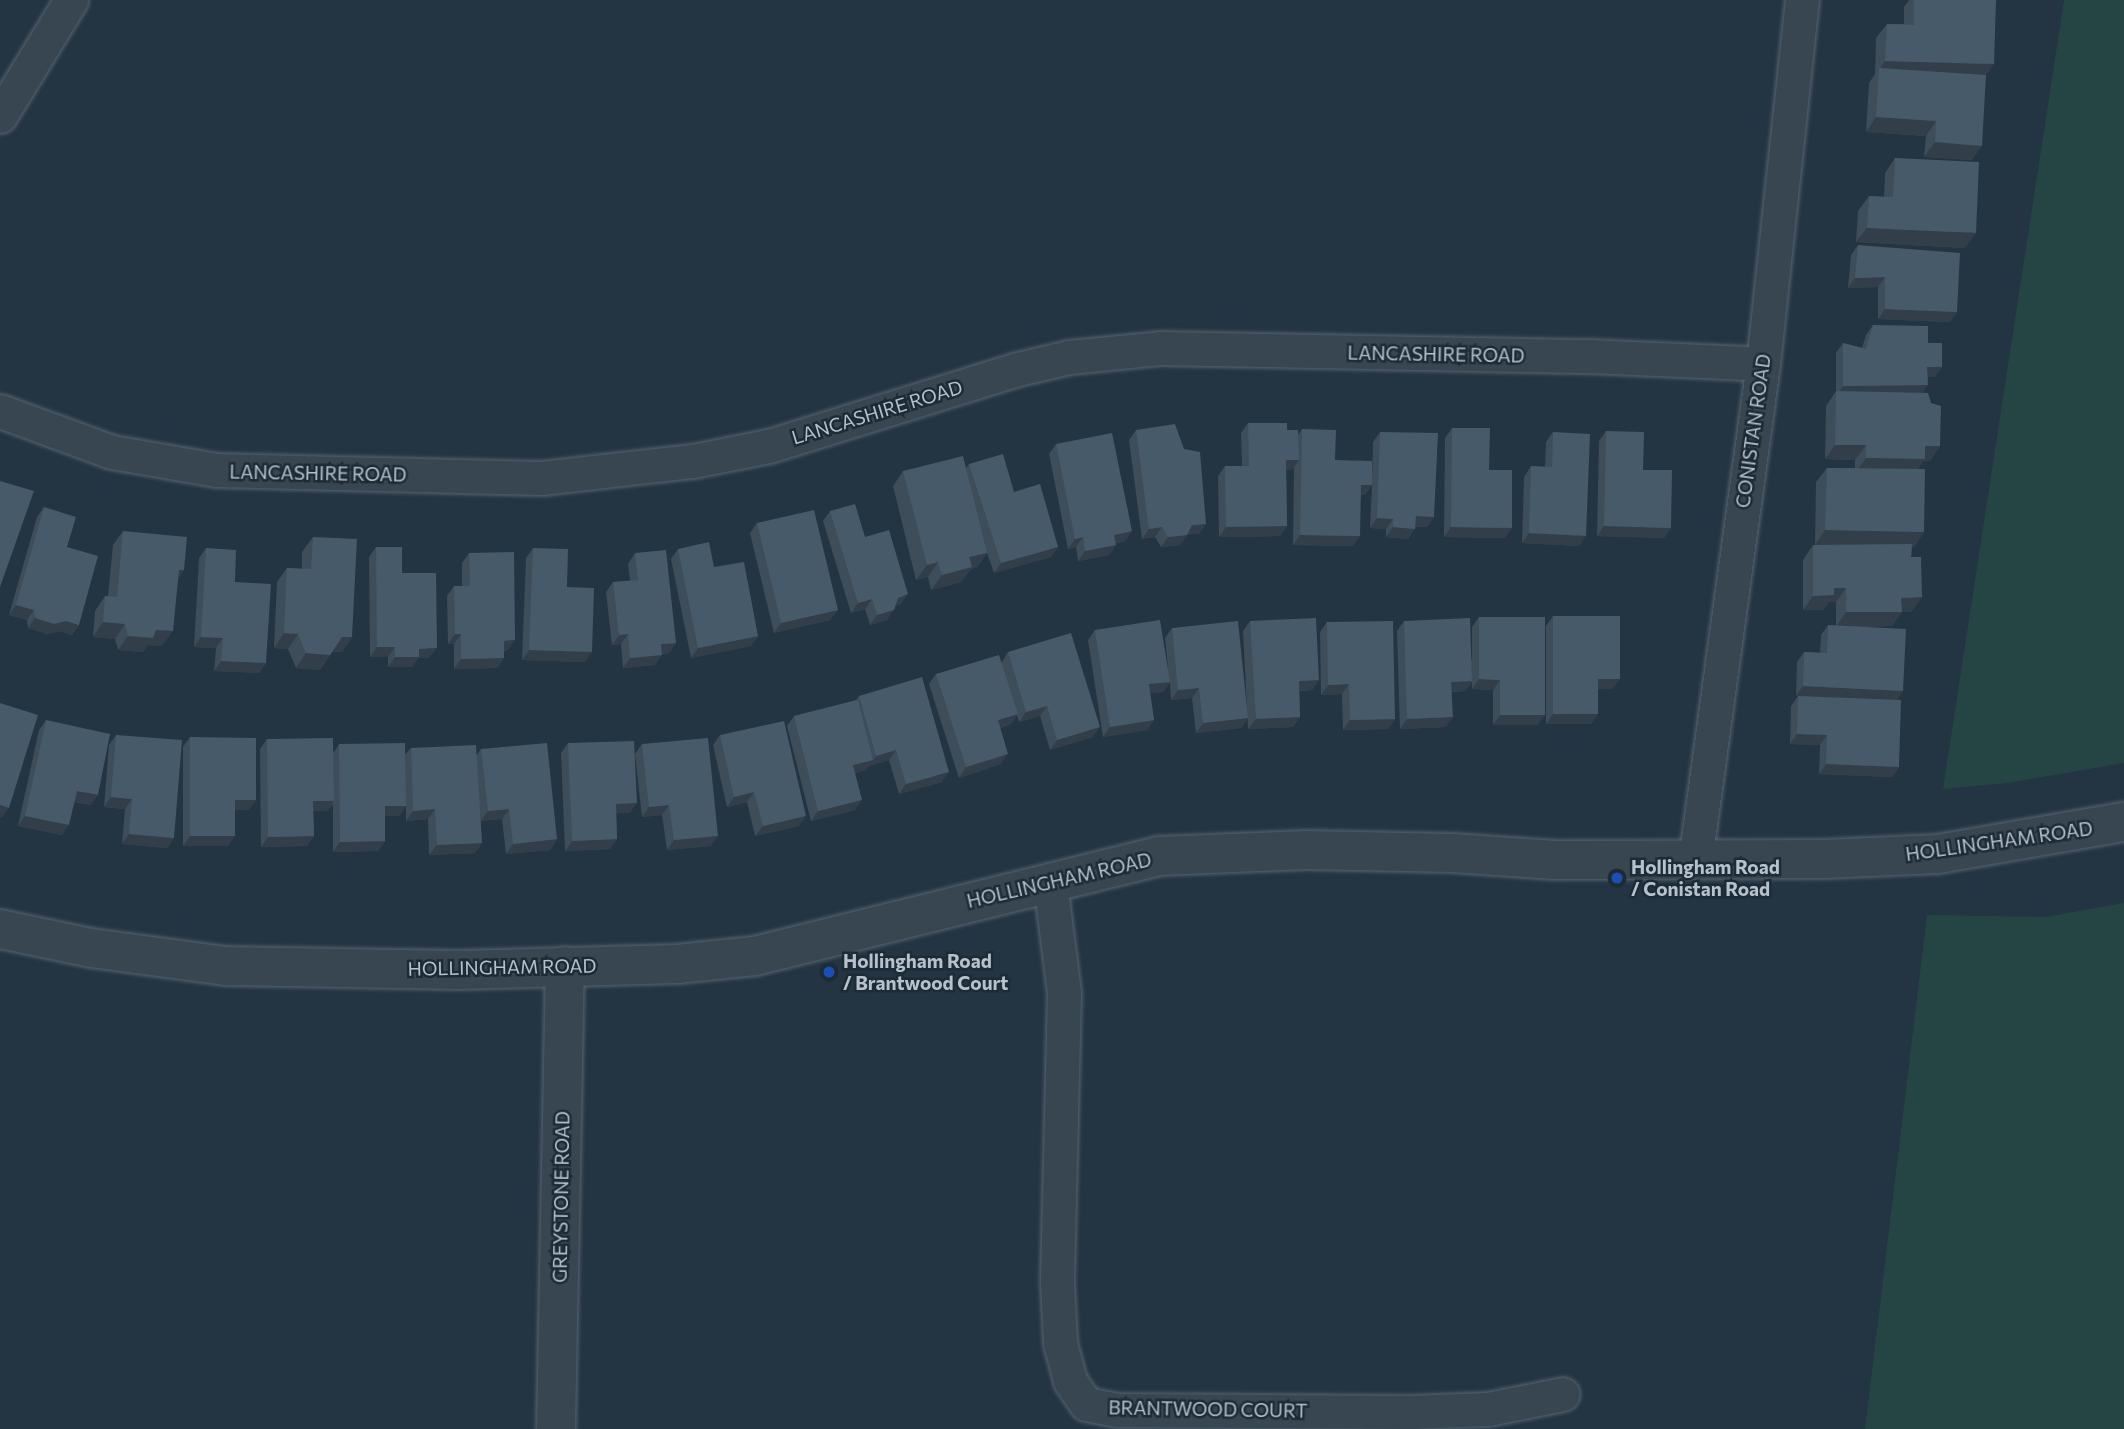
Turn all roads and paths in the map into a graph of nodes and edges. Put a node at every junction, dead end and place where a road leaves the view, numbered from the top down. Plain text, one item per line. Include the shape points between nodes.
1 (71, 0) edge
2 (1802, 0) edge
3 (0, 116) edge
4 (1763, 364) junction
5 (0, 411) edge
6 (2124, 822) edge
7 (1695, 861) junction
8 (1050, 883) junction
9 (0, 929) edge
10 (565, 966) junction
11 (1563, 1394) dead end
12 (556, 1429) edge

1 - 3 street
2 - 4 street, CONISTAN ROAD
4 - 5 street, LANCASHIRE ROAD via 1160,348 1069,357 1018,369 769,446 681,463 541,478 216,470 111,452
4 - 7 street, CONISTAN ROAD
6 - 7 street, HOLLINGHAM ROAD via 1938,854
7 - 8 street, HOLLINGHAM ROAD via 1307,849 1213,852 1159,856
8 - 10 street, HOLLINGHAM ROAD via 755,956 677,964
8 - 11 street, BRANTWOOD COURT via 1064,993 1057,1283 1060,1343 1070,1381 1086,1404 1118,1410 1410,1412 1488,1409
9 - 10 street, HOLLINGHAM ROAD via 91,948 226,965 445,970
10 - 12 street, GREYSTONE ROAD

